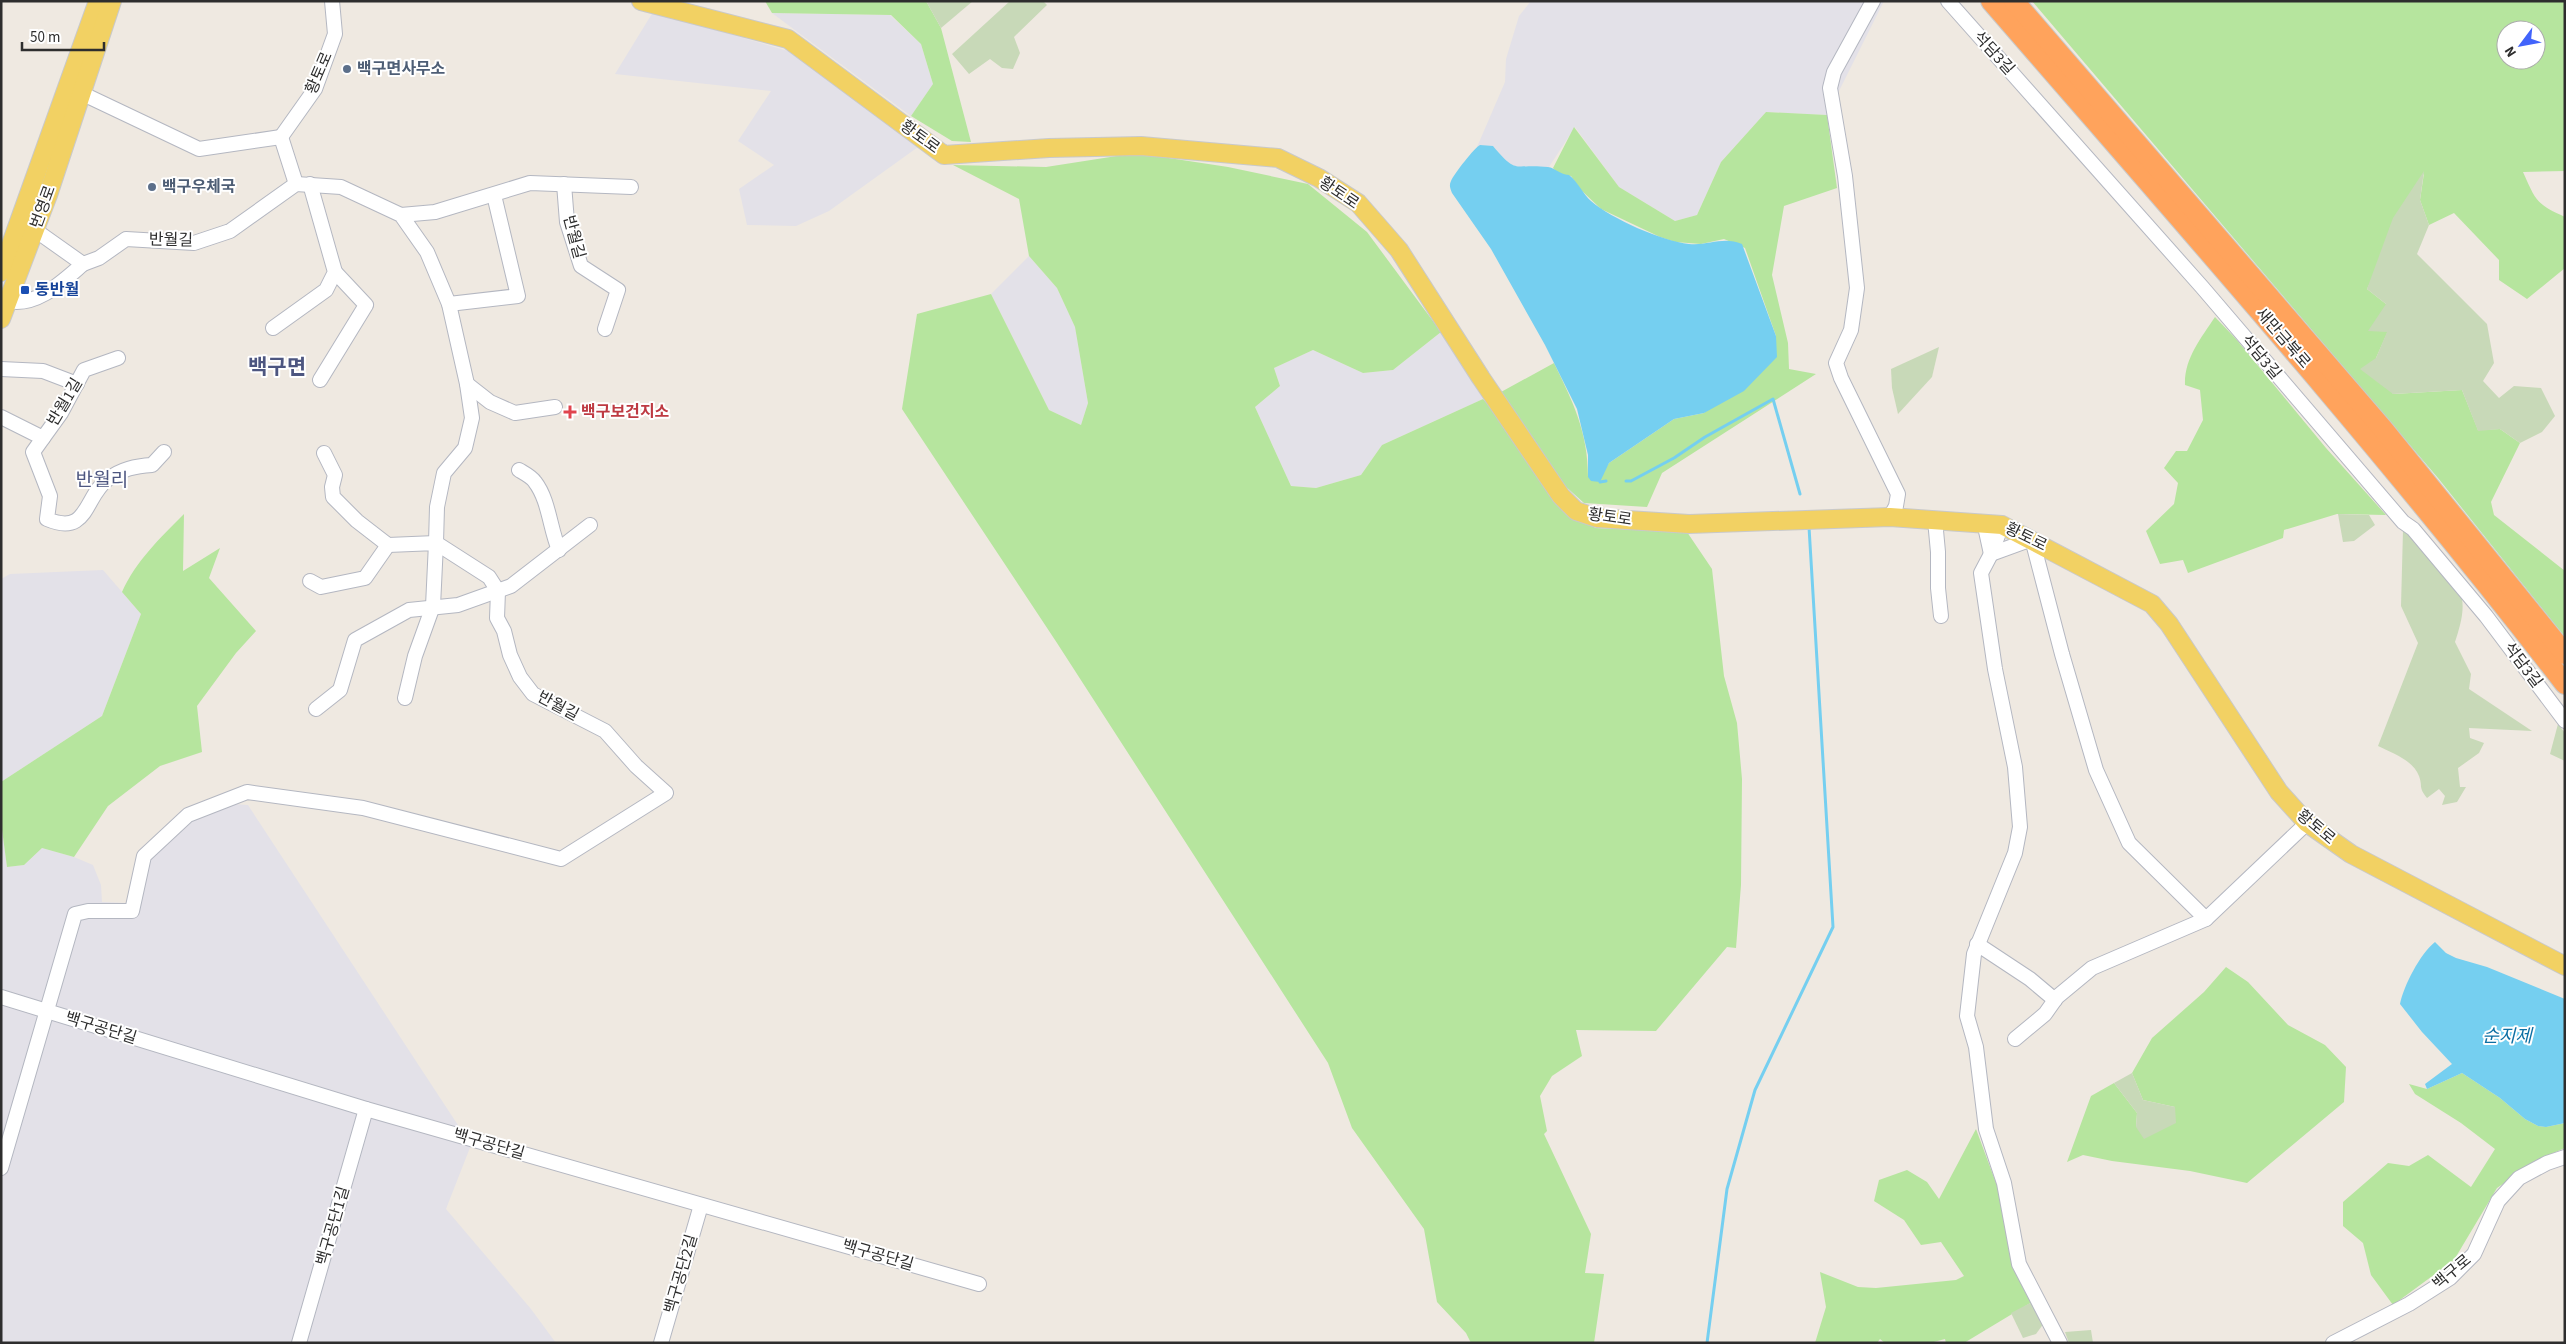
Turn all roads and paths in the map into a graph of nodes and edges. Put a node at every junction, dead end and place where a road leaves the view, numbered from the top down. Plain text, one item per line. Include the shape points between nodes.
1 (98, 1) edge
2 (112, 1) edge
3 (332, 1) edge
4 (641, 1) edge
5 (1873, 1) edge
6 (1948, 1) edge
7 (1991, 1) edge
8 (2014, 1) edge
9 (74, 94) junction
10 (281, 137) junction
11 (303, 184) junction
12 (564, 184) junction
13 (631, 187) dead end
14 (494, 195) junction
15 (401, 215) junction
16 (35, 230) junction
17 (83, 264) junction
18 (1, 272) edge
19 (335, 272) junction
20 (8, 301) junction
21 (449, 304) junction
22 (1, 319) edge
23 (273, 328) dead end
24 (605, 329) dead end
25 (118, 358) dead end
26 (1, 369) edge
27 (320, 380) dead end
28 (77, 384) junction
29 (467, 384) junction
30 (555, 407) dead end
31 (1, 417) edge
32 (43, 438) junction
33 (164, 452) dead end
34 (324, 453) dead end
35 (519, 470) dead end
36 (1890, 517) junction
37 (1936, 520) junction
38 (1984, 522) junction
39 (590, 525) dead end
40 (2002, 525) junction
41 (2032, 539) junction
42 (436, 543) junction
43 (388, 545) junction
44 (559, 550) junction
45 (1991, 554) junction
46 (310, 581) dead end
47 (498, 591) junction
48 (433, 606) junction
49 (1941, 616) dead end
50 (2565, 654) edge
51 (2565, 684) edge
52 (405, 698) dead end
53 (316, 709) dead end
54 (2565, 721) edge
55 (2307, 823) junction
56 (2206, 919) junction
57 (1977, 944) junction
58 (2565, 966) edge
59 (1, 997) edge
60 (2055, 1000) junction
61 (47, 1011) junction
62 (2016, 1039) dead end
63 (366, 1109) junction
64 (2565, 1157) edge
65 (1, 1168) edge
66 (701, 1205) junction
67 (979, 1284) dead end
68 (299, 1343) edge
69 (661, 1343) edge
70 (2060, 1343) edge
71 (2333, 1343) edge

1 - 9 main road, 번영로
2 - 9 main road, 번영로
3 - 10 street, 황토로 via 335,34 315,89
4 - 36 main road, 황토로 via 788,39 944,155 1140,146 1278,158 1319,178 1358,203 1399,250 1480,378 1561,496 1576,511 1597,518 1689,524
5 - 36 street via 1834,72 1830,88 1845,176 1858,288 1851,330 1836,362 1898,494
6 - 54 street, 석담3길 via 2202,288 2403,522 2414,529 2486,616
7 - 51 highway, 새만금북로 via 2369,438 2472,562
8 - 50 highway, 새만금북로 via 2383,429
9 - 10 street via 199,149
9 - 16 main road, 번영로
9 - 18 main road, 번영로 via 22,210
10 - 11 street
11 - 15 street via 341,187
11 - 17 street, 반월길 via 230,231 194,243 126,239 99,258
11 - 19 street
12 - 13 street
12 - 14 street via 530,183
12 - 24 street, 반월길 via 567,222 581,266 618,290
14 - 15 street via 434,212
14 - 21 street via 518,296
15 - 21 street via 427,252
16 - 17 street
16 - 20 main road, 번영로
17 - 20 street, 반월길 via 54,289 20,304
19 - 23 street via 326,290
19 - 27 street via 366,305
20 - 22 main road, 번영로
21 - 29 street
25 - 28 street, 반월1길 via 84,370
26 - 28 street via 43,371
28 - 32 street, 반월1길
29 - 30 street via 490,402 515,413
29 - 42 street via 472,418 465,448 444,473 437,506
31 - 32 street, 반월1길
32 - 33 street, 반월1길 via 34,452 50,496 47,519 57,523 70,524 78,518 107,480 132,466 152,465
34 - 43 street via 334,475 333,497
35 - 44 street via 535,481 544,498
36 - 37 main road, 황토로
37 - 38 main road, 황토로
37 - 49 street
38 - 40 main road, 황토로
38 - 45 street
39 - 44 street
40 - 41 main road, 황토로
40 - 45 street
41 - 45 street
41 - 55 main road, 황토로 via 2152,604 2169,624 2279,792
41 - 56 street via 2096,770 2129,843
42 - 43 street
42 - 47 street via 488,577
42 - 48 street
43 - 46 street via 364,578 321,587
44 - 47 street via 511,586
45 - 57 street via 1981,573 1995,669 2015,767 2020,827 2015,853
47 - 48 street via 458,605
47 - 61 street, 반월길 via 497,618 510,656 533,694 605,730 636,766 666,793 561,859 363,808 247,792 188,815 144,856 132,911 75,914
48 - 52 street via 415,656
48 - 53 street via 409,610 355,640 340,690
55 - 56 street
55 - 58 main road, 황토로 via 2351,854
56 - 60 street via 2092,968
57 - 60 street
57 - 70 street via 1967,1016 1976,1047 1986,1129 2004,1183 2019,1264
59 - 61 street, 백구공단길
60 - 62 street via 2045,1014
61 - 63 street, 백구공단길
61 - 65 street
63 - 66 street, 백구공단길
63 - 68 street, 백구공단1길
64 - 71 street, 백구로 via 2519,1178 2498,1201 2474,1254 2450,1278 2409,1304
66 - 67 street, 백구공단길
66 - 69 street, 백구공단2길

